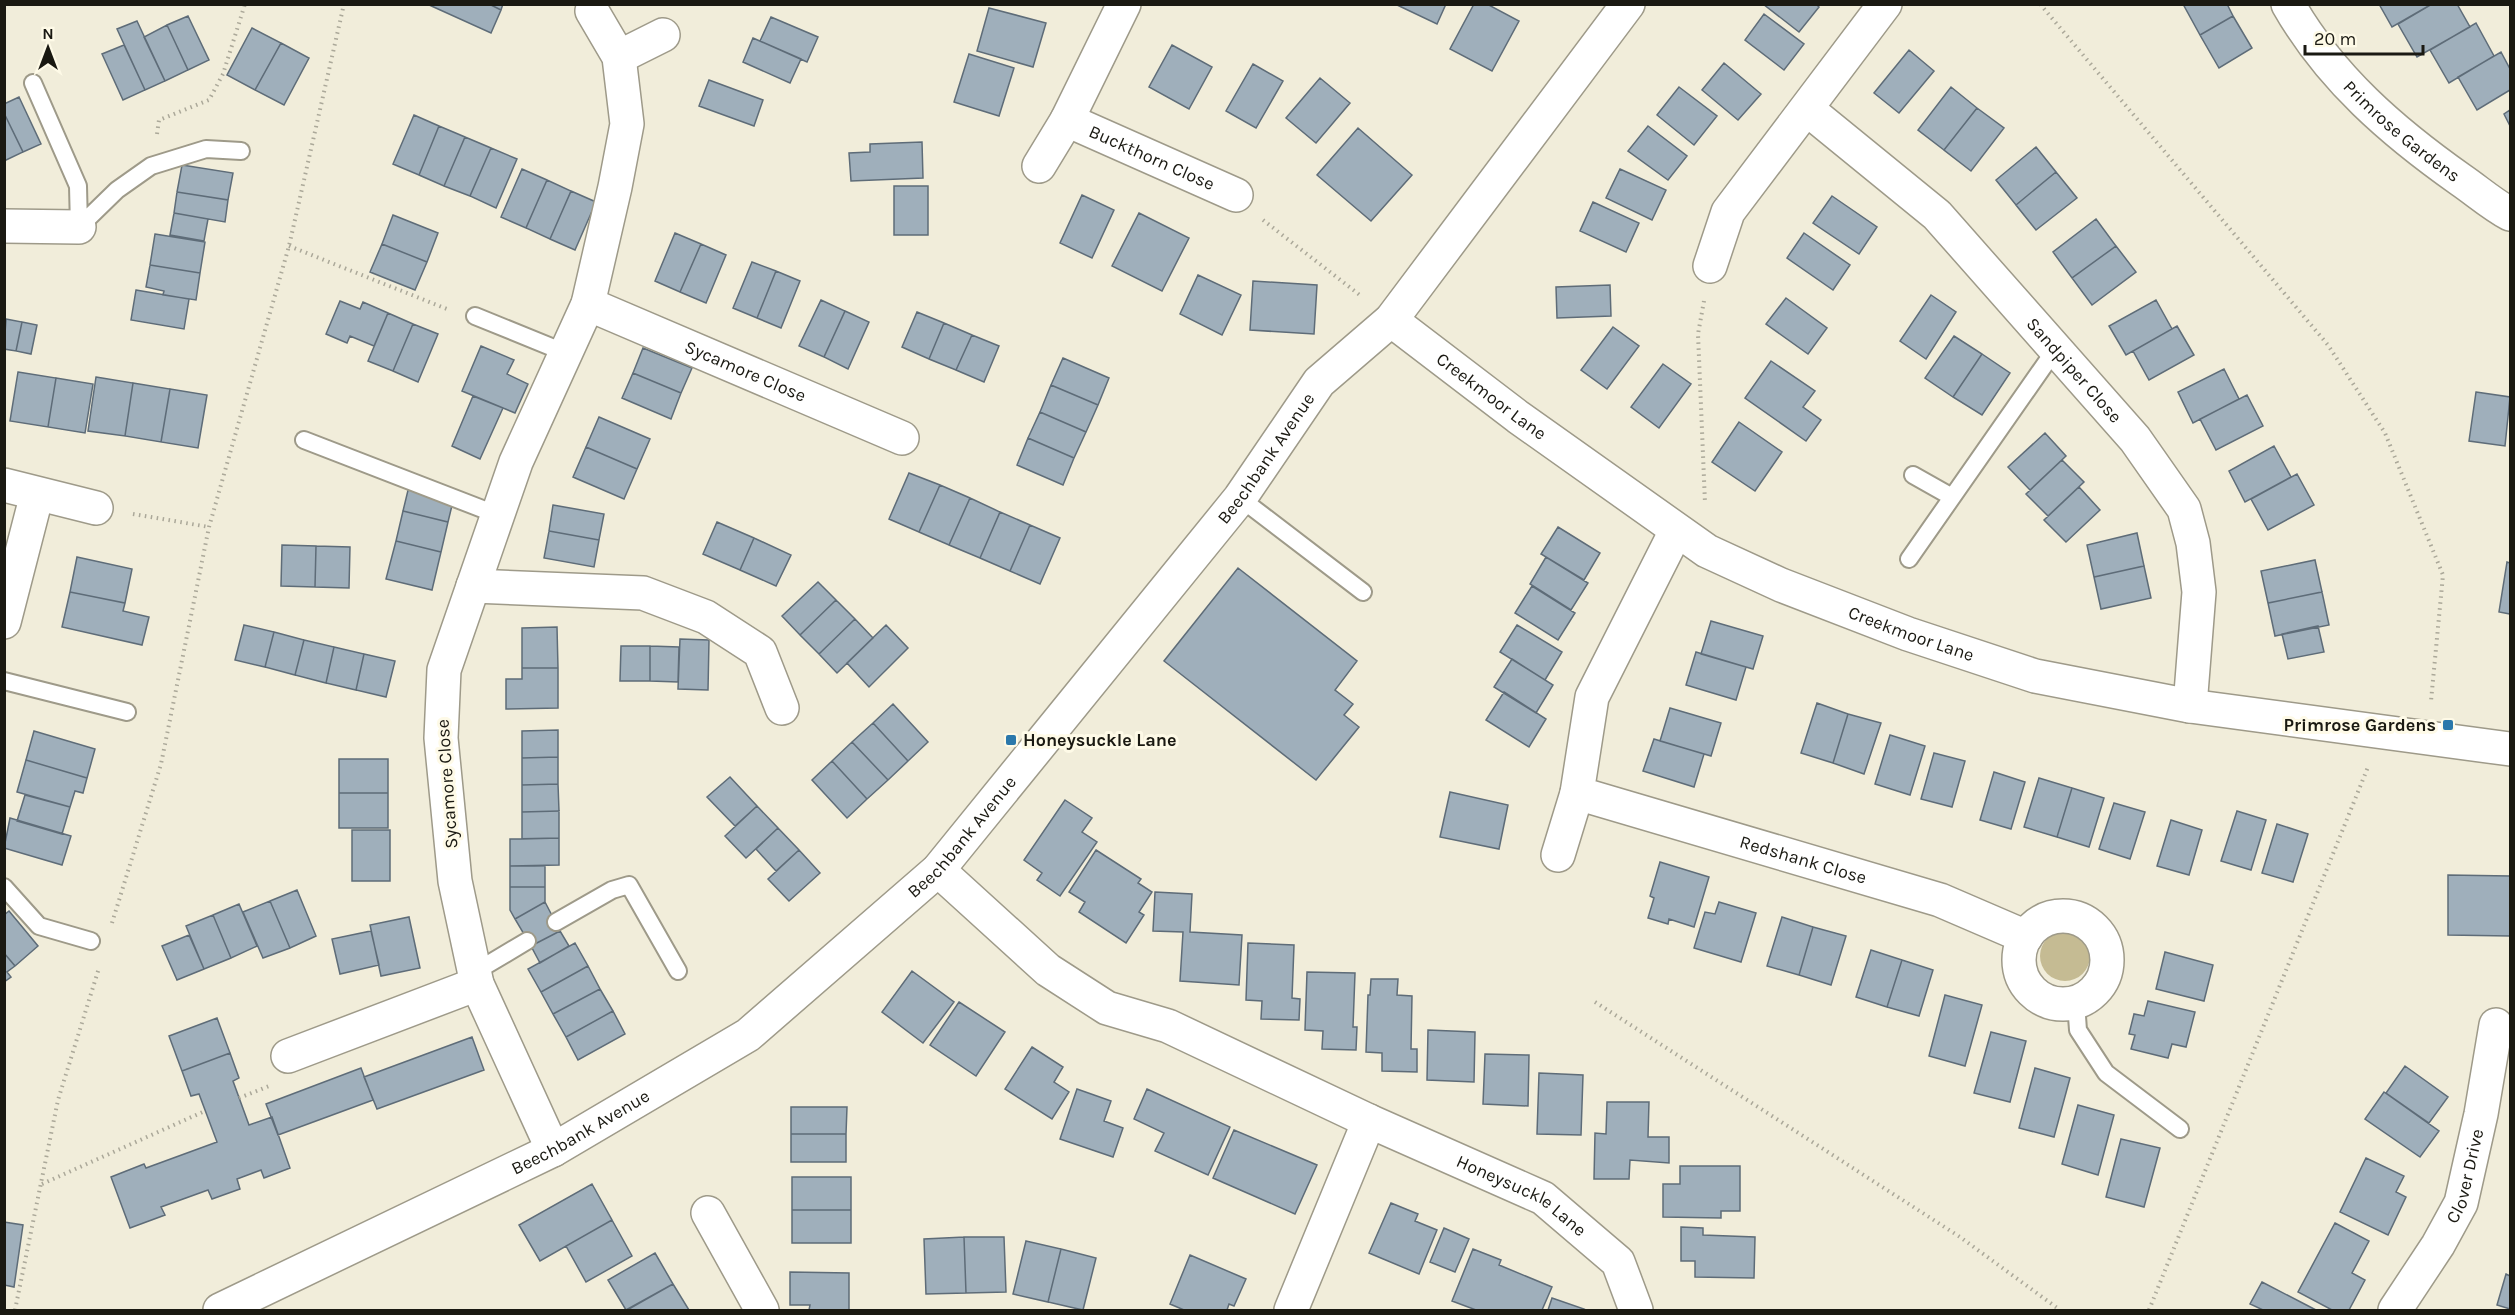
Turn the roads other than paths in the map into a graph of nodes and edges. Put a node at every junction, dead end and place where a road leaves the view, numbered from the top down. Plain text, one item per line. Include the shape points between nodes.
1 (1125, 4) edge
2 (1885, 4) edge
3 (2288, 4) edge
4 (590, 8) edge
5 (1615, 9) edge
6 (663, 35) dead end
7 (620, 57) junction
8 (33, 83) dead end
9 (1807, 109) junction
10 (1066, 120) junction
11 (241, 151) dead end
12 (1039, 166) dead end
13 (1236, 195) road end
14 (2511, 214) edge
15 (4, 226) edge
16 (80, 227) junction
17 (1710, 266) road end
18 (588, 304) junction
19 (476, 316) road end
20 (1390, 320) junction
21 (2055, 350) junction
22 (566, 353) junction
23 (902, 438) dead end
24 (304, 440) dead end
25 (1912, 475) dead end
26 (4, 485) edge
27 (37, 494) junction
28 (1952, 497) junction
29 (1240, 498) junction
30 (96, 508) road end
31 (498, 515) junction
32 (1676, 531) junction
33 (1909, 559) dead end
34 (472, 586) junction
35 (1363, 591) dead end
36 (4, 622) edge
37 (4, 681) edge
38 (2190, 706) junction
39 (782, 708) dead end
40 (127, 712) dead end
41 (2511, 748) edge
42 (1577, 793) junction
43 (1558, 855) dead end
44 (938, 870) junction
45 (4, 887) edge
46 (556, 922) dead end
47 (2026, 937) junction
48 (91, 940) dead end
49 (527, 940) dead end
50 (678, 971) dead end
51 (476, 978) junction
52 (2076, 1003) junction
53 (2496, 1025) dead end
54 (288, 1056) dead end
55 (1369, 1121) junction
56 (2180, 1129) dead end
57 (553, 1150) junction
58 (708, 1213) dead end
59 (220, 1311) edge
60 (762, 1311) edge
61 (1291, 1311) edge
62 (1636, 1311) edge
63 (2394, 1311) edge

1 - 10 street, Buckthorn Close
2 - 9 street
3 - 14 street, Primrose Gardens via 2308,40 2356,95 2429,157
4 - 7 street, Sycamore Close
5 - 20 street, Beechbank Avenue
6 - 7 street
7 - 18 street, Sycamore Close via 627,124
8 - 16 lane via 78,186
9 - 17 street via 1728,212
9 - 21 street, Sandpiper Close via 1937,215
10 - 12 street, Buckthorn Close
10 - 13 street, Buckthorn Close
11 - 16 lane via 206,149 151,166 117,190
15 - 16 street
18 - 22 street, Sycamore Close
18 - 23 street, Sycamore Close
19 - 22 lane
20 - 29 street, Beechbank Avenue via 1319,382
20 - 32 street, Creekmoor Lane
21 - 28 lane
21 - 38 street, Sandpiper Close via 2135,439 2184,509 2199,591
22 - 31 street, Sycamore Close via 516,462
24 - 31 lane
25 - 28 lane
26 - 27 street
27 - 30 street
27 - 36 street
28 - 33 lane
29 - 35 lane
29 - 44 street, Beechbank Avenue
31 - 34 street, Sycamore Close
32 - 38 street, Creekmoor Lane via 1707,551 1781,585 1908,634 2035,676
32 - 42 street via 1592,697
34 - 39 street via 643,594 706,617 760,652
34 - 51 street, Sycamore Close via 444,670 441,738 454,881
37 - 40 lane
38 - 41 street, Creekmoor Lane
42 - 43 street
42 - 47 street, Redshank Close via 1929,896
44 - 55 street, Honeysuckle Lane via 1048,970 1107,1008 1168,1026
44 - 57 street, Beechbank Avenue via 748,1035
45 - 48 lane via 39,926
46 - 50 lane via 612,890 629,885
47 - 52 street via 2019,962 2028,987 2050,1002
47 - 52 street via 2044,921 2067,916 2090,925 2098,933 2107,956 2105,974 2096,989
49 - 51 lane
51 - 54 street
51 - 57 street, Sycamore Close
52 - 56 lane via 2078,1030 2106,1072
53 - 63 street, Clover Drive via 2461,1203
55 - 61 street
55 - 62 street, Honeysuckle Lane via 1543,1198 1618,1262
57 - 59 street, Beechbank Avenue
58 - 60 street

